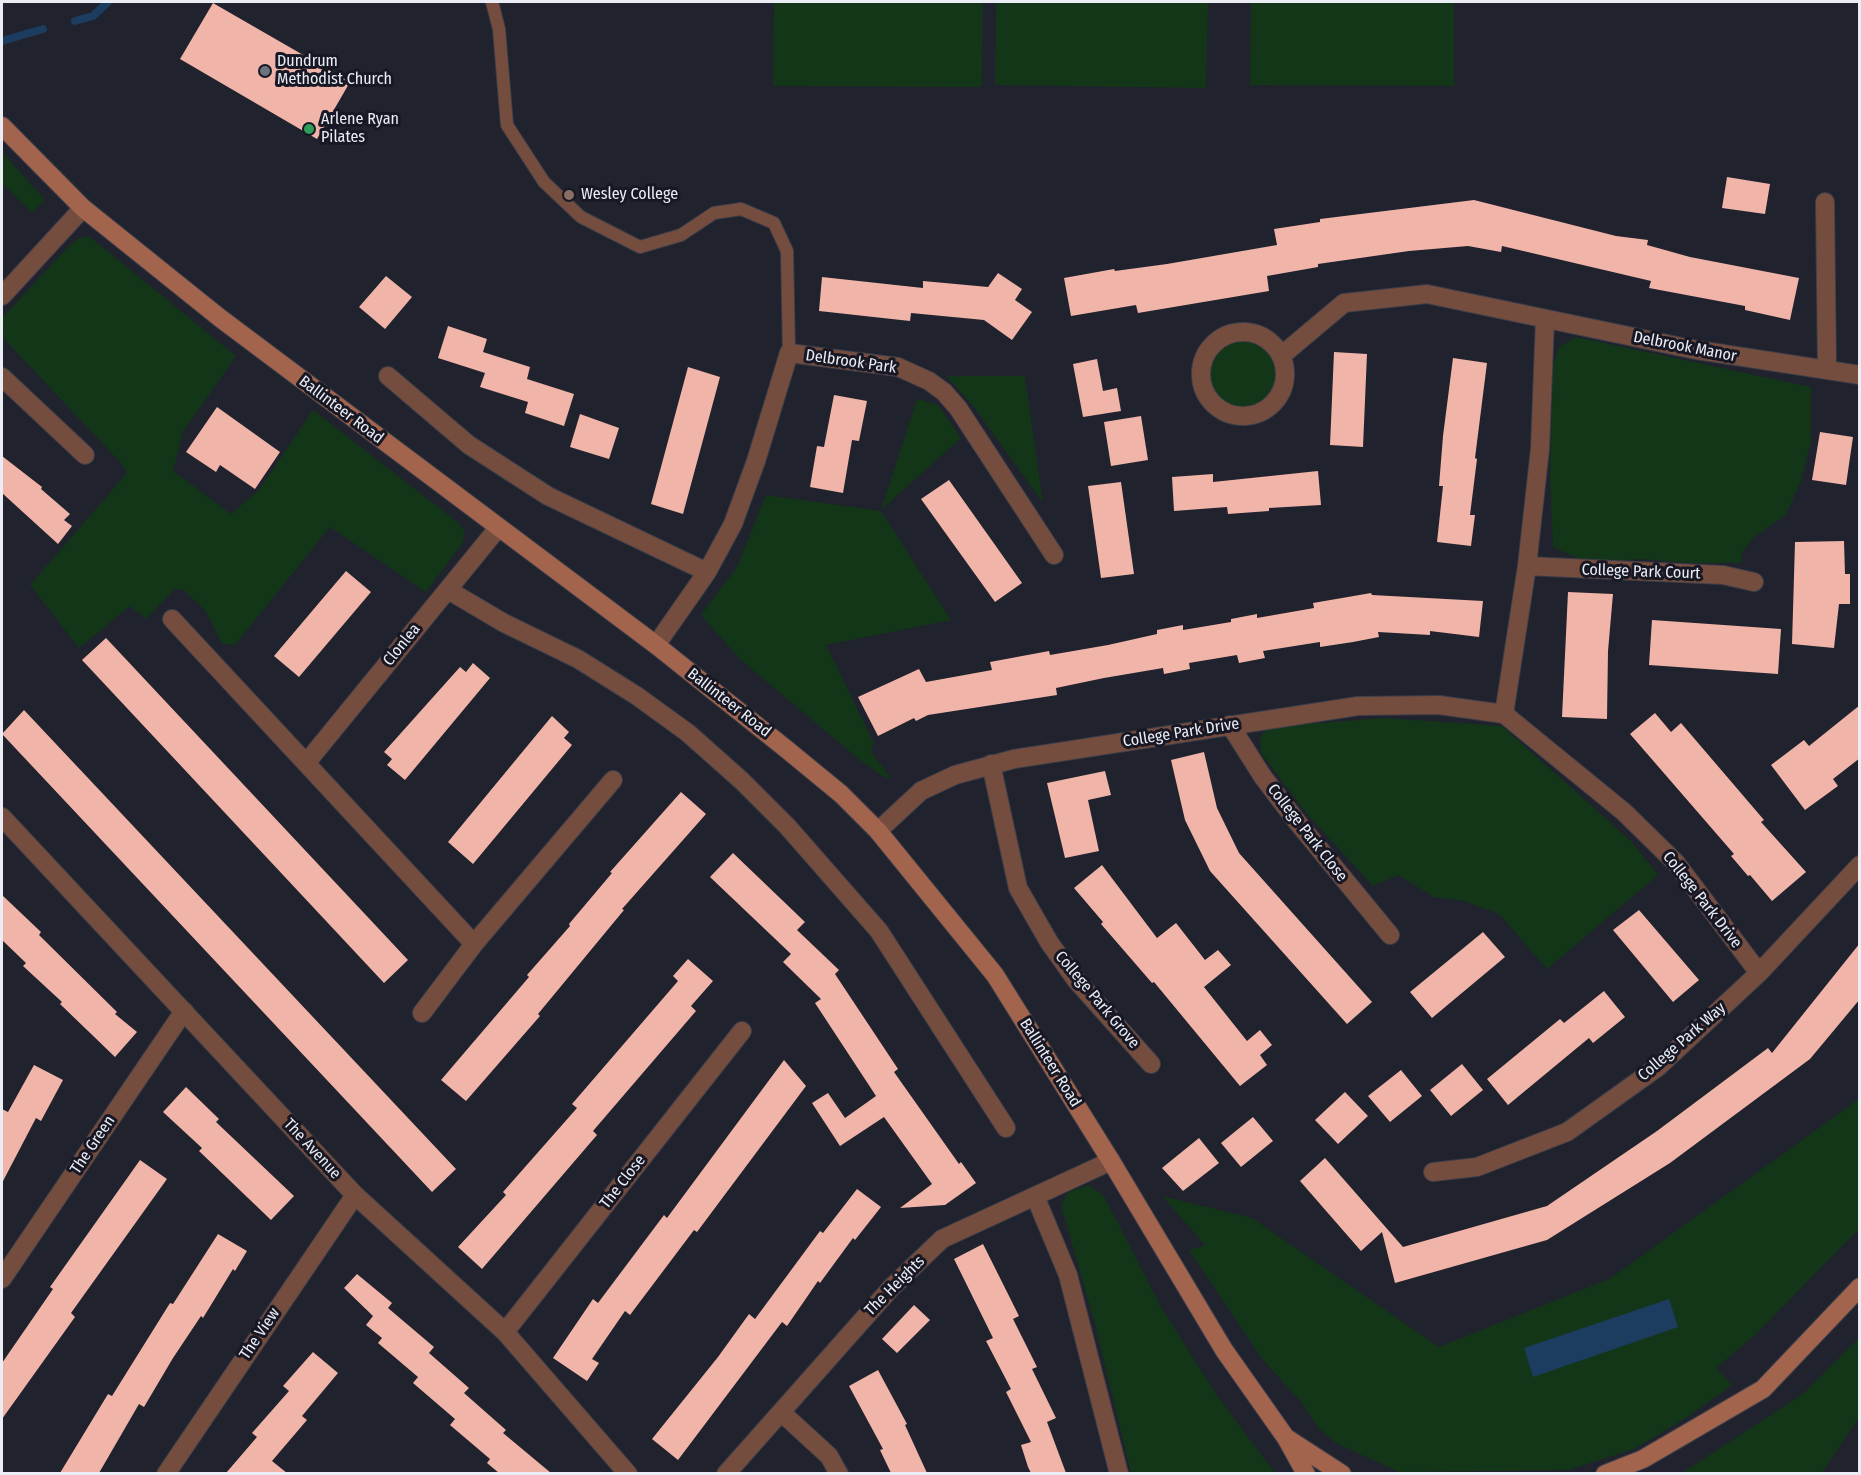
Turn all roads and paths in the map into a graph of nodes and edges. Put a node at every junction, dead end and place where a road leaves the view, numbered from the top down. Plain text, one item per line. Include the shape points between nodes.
1 (492, 2) edge
2 (2, 126) edge
3 (1825, 202) dead end
4 (83, 208) junction
5 (2, 296) edge
6 (1545, 319) junction
7 (789, 353) junction
8 (1281, 356) junction
9 (1827, 369) junction
10 (1860, 375) edge
11 (388, 376) dead end
12 (2, 377) edge
13 (85, 455) dead end
14 (498, 528) junction
15 (1054, 555) dead end
16 (1527, 566) junction
17 (707, 572) junction
18 (1755, 582) dead end
19 (448, 590) junction
20 (172, 619) dead end
21 (656, 645) junction
22 (1504, 714) junction
23 (1230, 725) junction
24 (307, 762) junction
25 (991, 765) junction
26 (613, 780) dead end
27 (2, 821) edge
28 (878, 831) junction
29 (1860, 865) edge
30 (1390, 935) dead end
31 (474, 945) junction
32 (1759, 973) junction
33 (184, 1011) junction
34 (422, 1013) dead end
35 (742, 1031) dead end
36 (1151, 1064) dead end
37 (1006, 1128) dead end
38 (1111, 1161) junction
39 (1433, 1172) dead end
40 (355, 1195) junction
41 (1035, 1196) junction
42 (2, 1279) edge
43 (1860, 1287) edge
44 (505, 1332) junction
45 (781, 1412) junction
46 (1286, 1438) junction
47 (166, 1473) edge
48 (628, 1473) edge
49 (726, 1473) edge
50 (839, 1473) edge
51 (1119, 1473) edge
52 (1306, 1473) edge
53 (1342, 1473) edge
54 (1605, 1473) edge

1 - 7 lane via 500,29 507,125 544,182 581,217 640,247 681,235 714,213 741,209 774,223 787,251
2 - 4 main road, Ballinteer Road
3 - 9 street
4 - 5 street
4 - 14 main road, Ballinteer Road via 220,318
6 - 8 street, Delbrook Manor via 1427,294 1344,303
6 - 9 street, Delbrook Manor via 1691,349
6 - 16 street via 1540,449
7 - 15 street, Delbrook Park via 898,367 944,392
7 - 17 street, Delbrook Park via 733,524
8 - 8 street via 1284,385 1265,411 1251,416 1229,415 1216,408 1204,392 1202,364 1208,351 1223,337 1252,333 1266,339
9 - 10 street, Delbrook Manor
11 - 17 street via 469,445 548,496
12 - 13 street
14 - 19 street, Clonlea
14 - 21 main road, Ballinteer Road
16 - 18 street, College Park Court via 1723,575
16 - 22 street
17 - 21 street, Delbrook Park
19 - 24 street, Clonlea
19 - 37 street via 504,623 578,658 637,696 688,733 742,781 879,931
20 - 24 street
21 - 28 main road, Ballinteer Road via 801,761
22 - 23 street, College Park Drive via 1439,705 1358,706
22 - 32 street, College Park Drive via 1606,797 1676,863
23 - 25 street, College Park Drive
23 - 30 street, College Park Close via 1298,823
24 - 31 street
25 - 28 street, College Park Drive via 955,775 921,791
25 - 36 street, College Park Grove via 1018,888 1076,980
26 - 31 street
27 - 33 street, The Avenue
28 - 38 main road, Ballinteer Road via 995,975
29 - 32 street, College Park Way
31 - 34 street
32 - 39 street, College Park Way via 1658,1067 1567,1132 1477,1167
33 - 40 street, The Avenue
33 - 42 street, The Green
35 - 44 street, The Close
38 - 41 street, The Heights
38 - 46 main road, Ballinteer Road via 1224,1350
40 - 44 street, The Avenue
40 - 47 street, The View
41 - 45 street, The Heights via 942,1239 891,1288
41 - 51 street via 1068,1275
43 - 54 main road via 1763,1389 1643,1459
44 - 48 street, The Avenue
45 - 49 street, The Heights
45 - 50 street via 829,1456
46 - 52 main road, Ballinteer Road
46 - 53 main road, Ballinteer Road

